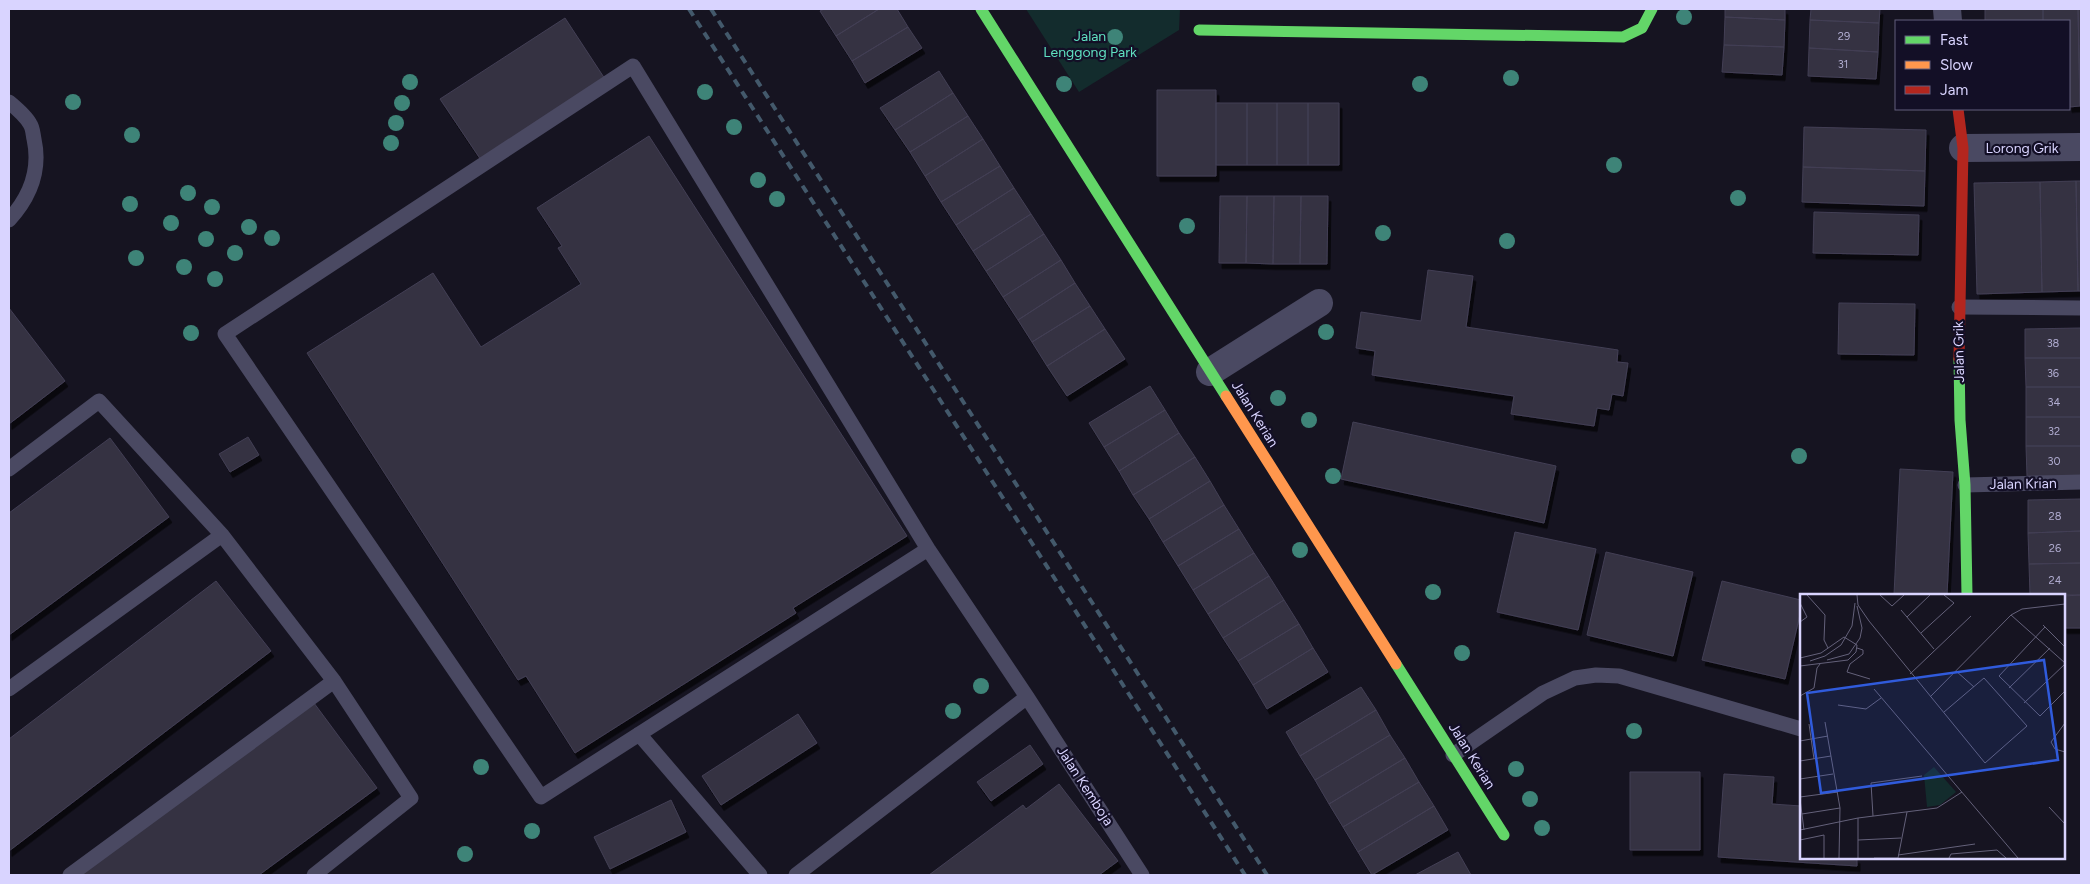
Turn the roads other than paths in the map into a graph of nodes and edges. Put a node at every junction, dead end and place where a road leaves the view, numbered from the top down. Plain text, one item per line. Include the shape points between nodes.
1 (981, 9) edge
2 (1652, 9) edge
3 (1199, 30) dead end
4 (9, 102) edge
5 (1958, 110) edge
6 (2081, 147) edge
7 (1963, 148) junction
8 (9, 220) edge
9 (1319, 303) dead end
10 (1959, 307) junction
11 (2081, 308) edge
12 (1210, 372) junction
13 (9, 469) edge
14 (2081, 482) edge
15 (1965, 485) junction
16 (222, 535) junction
17 (928, 549) junction
18 (1967, 594) edge
19 (334, 681) junction
20 (9, 689) edge
21 (1027, 697) junction
22 (1800, 729) edge
23 (639, 734) junction
24 (1453, 755) junction
25 (1504, 836) dead end
26 (70, 875) edge
27 (314, 875) edge
28 (760, 875) edge
29 (796, 875) edge
30 (1142, 875) edge

1 - 12 street, Jalan Kerian
2 - 3 street via 1642,28 1623,37
4 - 8 lane via 30,124 36,146 36,164 33,186 21,208
5 - 7 street, Jalan Grik
6 - 7 street, Lorong Grik
7 - 10 street, Jalan Grik
9 - 12 street
10 - 11 lane
10 - 15 street, Jalan Grik via 1960,420
12 - 24 street, Jalan Kerian
13 - 16 lane via 99,401
14 - 15 lane, Jalan Krian
15 - 18 street, Jalan Grik
16 - 19 lane
16 - 20 lane
17 - 21 lane, Jalan Kemboja
17 - 23 lane
17 - 23 lane, Jalan Kemboja via 633,66 225,334 541,797
19 - 26 lane
19 - 27 lane via 411,798
21 - 29 lane
21 - 30 lane, Jalan Kemboja
22 - 24 lane via 1619,676 1596,675 1575,678 1543,693
23 - 28 lane
24 - 25 street, Jalan Kerian

